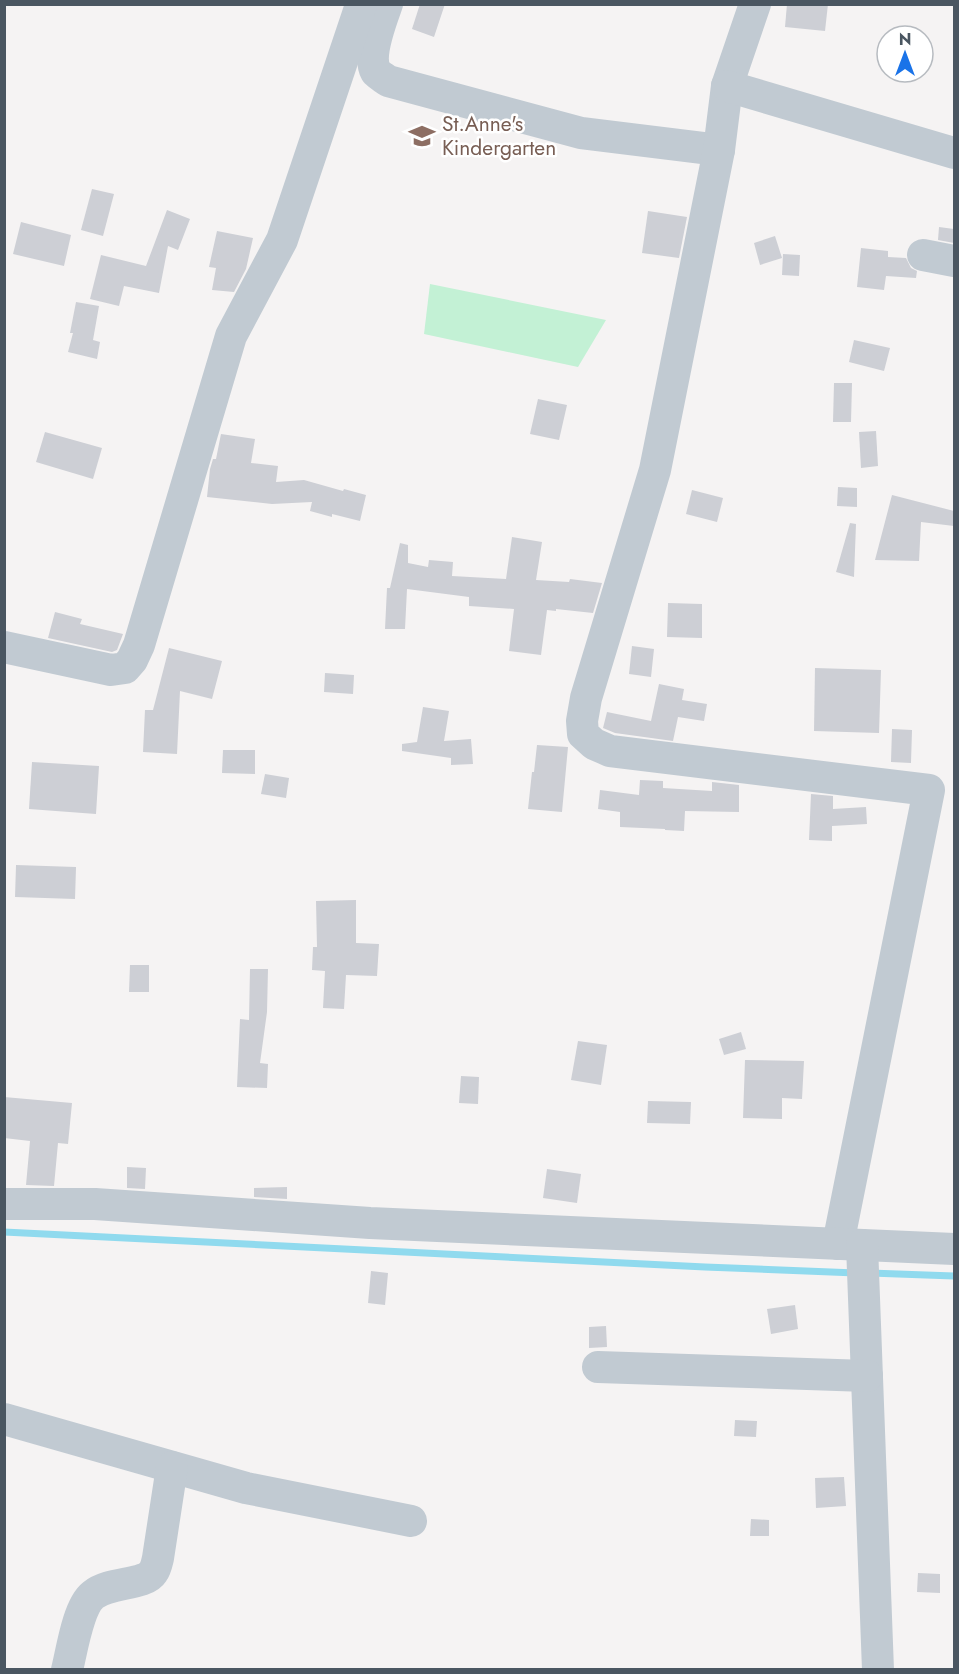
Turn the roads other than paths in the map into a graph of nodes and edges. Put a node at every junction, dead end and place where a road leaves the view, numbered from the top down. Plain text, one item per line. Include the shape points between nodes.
1 (387, 4) edge
2 (755, 4) edge
3 (361, 5) edge
4 (727, 86) junction
5 (718, 150) junction
6 (954, 153) edge
7 (923, 255) dead end
8 (954, 261) edge
9 (4, 647) edge
10 (942, 790) edge
11 (4, 1204) edge
12 (954, 1249) edge
13 (857, 1258) junction
14 (598, 1367) dead end
15 (867, 1376) junction
16 (4, 1419) edge
17 (172, 1467) junction
18 (411, 1521) dead end
19 (67, 1670) edge
20 (878, 1670) edge

1 - 5 street via 373,62 377,73 388,81 581,133
2 - 4 street
3 - 9 street via 282,240 231,336 132,660 125,668 111,670
4 - 5 street
4 - 6 street
5 - 10 street via 655,470 586,698 583,734 610,751
7 - 8 street
10 - 13 street
11 - 13 street via 95,1204
12 - 13 street
13 - 15 street
14 - 15 street
15 - 20 street
16 - 17 street
17 - 18 street via 246,1488
17 - 19 street via 153,1572 143,1580 108,1586 93,1595 83,1607

